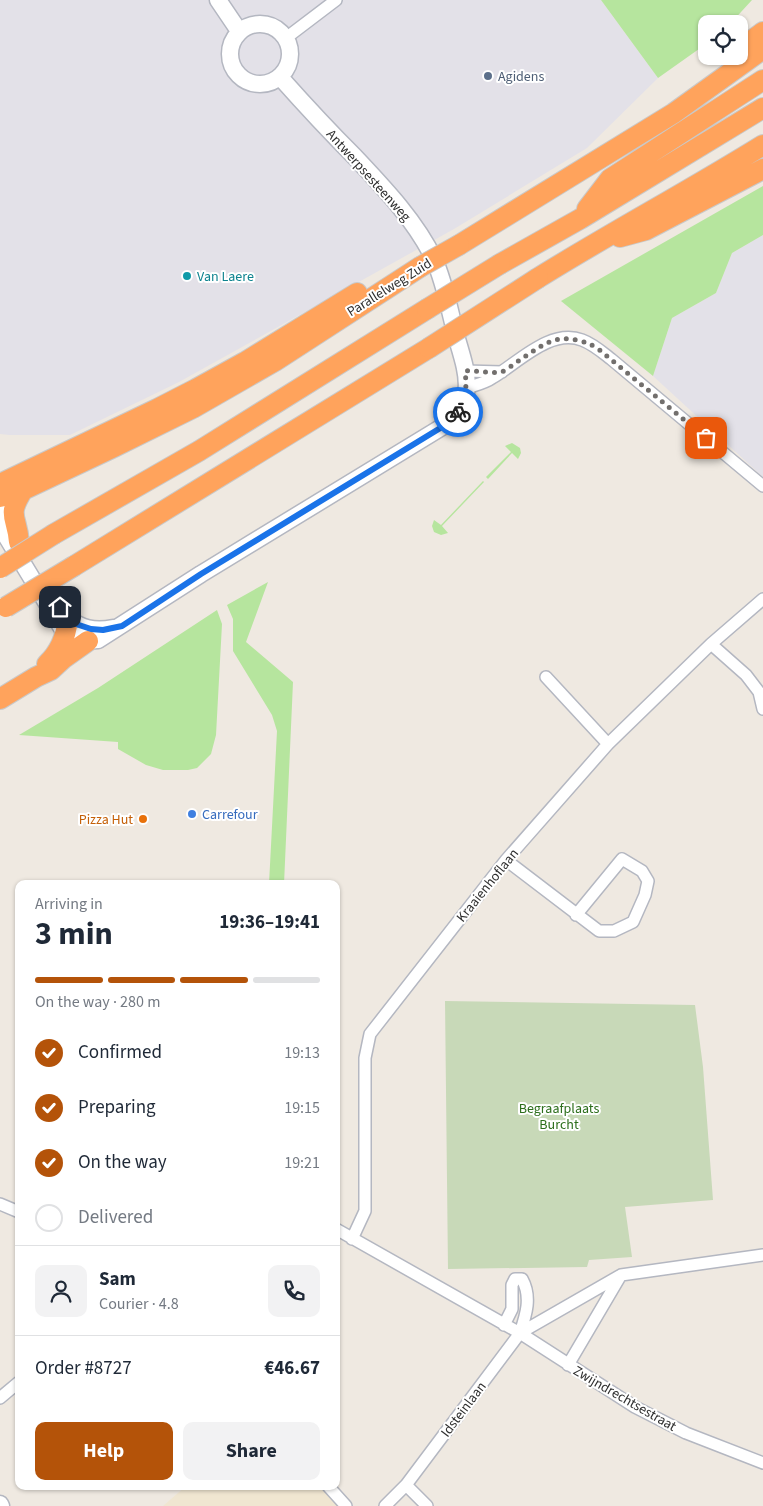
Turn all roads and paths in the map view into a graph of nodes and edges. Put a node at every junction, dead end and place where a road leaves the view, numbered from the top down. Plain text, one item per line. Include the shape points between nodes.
1 (218, 0) edge
2 (336, 0) edge
3 (239, 31) junction
4 (763, 32) edge
5 (286, 38) junction
6 (748, 43) edge
7 (763, 50) edge
8 (719, 65) edge
9 (280, 76) junction
10 (763, 80) edge
11 (763, 108) edge
12 (763, 145) edge
13 (763, 169) edge
14 (580, 219) junction
15 (456, 241) junction
16 (591, 245) junction
17 (418, 263) junction
18 (465, 371) junction
19 (502, 372) junction
20 (467, 388) junction
21 (37, 467) junction
22 (0, 476) edge
23 (0, 484) edge
24 (763, 486) edge
25 (23, 490) junction
26 (0, 497) edge
27 (0, 511) edge
28 (0, 526) edge
29 (19, 542) junction
30 (0, 568) edge
31 (763, 599) edge
32 (3, 608) edge
33 (67, 626) junction
34 (122, 626) junction
35 (88, 641) junction
36 (711, 644) junction
37 (546, 676) dead end
38 (36, 677) junction
39 (0, 699) edge
40 (763, 709) edge
41 (608, 744) junction
42 (506, 860) junction
43 (576, 915) junction
44 (0, 1204) edge
45 (15, 1210) edge
46 (340, 1232) edge
47 (352, 1239) junction
48 (763, 1255) edge
49 (621, 1275) junction
50 (504, 1325) junction
51 (520, 1333) junction
52 (568, 1365) junction
53 (15, 1385) edge
54 (0, 1398) edge
55 (763, 1463) edge
56 (406, 1485) junction
57 (332, 1490) edge
58 (346, 1506) edge
59 (386, 1506) edge
60 (427, 1506) edge

1 - 3 street
2 - 5 street
3 - 5 street via 252,24 266,24 279,29
3 - 9 street via 230,45 229,54 235,71 246,81 257,84
4 - 6 highway
5 - 9 street via 290,60
7 - 15 highway, Parallelweg Zuid via 674,112
8 - 15 highway, Parallelweg Zuid via 676,97
9 - 18 street, Antwerpsesteenweg via 387,191 424,242 438,271
10 - 14 highway via 610,179
11 - 14 highway
12 - 16 highway
13 - 16 highway via 646,230
14 - 30 highway, bridge via 500,264 199,451
15 - 17 highway, Parallelweg Zuid, bridge
16 - 32 highway, bridge via 430,348
17 - 21 highway, Parallelweg Zuid via 336,305 196,389
17 - 25 highway, Parallelweg Zuid via 238,383 158,426
18 - 19 street
18 - 20 street, Antwerpsesteenweg
19 - 20 street
19 - 24 street via 545,344 568,338 584,341 596,347
20 - 34 street via 458,412 442,427
21 - 22 highway
21 - 23 highway, Parallelweg Zuid
25 - 26 highway, Parallelweg Zuid
25 - 29 highway via 13,512
27 - 29 street
28 - 33 street
29 - 33 street
31 - 36 street, Kraaienhoflaan
33 - 34 street via 103,630
33 - 35 street via 80,641
33 - 38 highway via 55,656
34 - 35 street via 98,640
35 - 38 highway via 51,670
36 - 40 street via 746,675 759,692
36 - 41 street, Kraaienhoflaan
37 - 41 street
38 - 39 highway
41 - 42 street, Kraaienhoflaan
42 - 43 street
42 - 47 street, Kraaienhoflaan via 370,1034 365,1058 365,1211
43 - 43 street via 599,931 614,931 633,922 648,881 642,871 622,859
44 - 45 street
46 - 47 street, Zwijndrechtsestraat
47 - 50 street, Zwijndrechtsestraat
48 - 49 street
49 - 51 street
49 - 52 street
50 - 51 street, Zwijndrechtsestraat
50 - 51 street via 512,1309 512,1285 515,1279 522,1279 526,1285 528,1311
51 - 52 street, Zwijndrechtsestraat
51 - 56 street, Idsteinlaan
52 - 55 street, Zwijndrechtsestraat via 678,1428
53 - 54 street
56 - 59 street, Idsteinlaan
56 - 60 street
57 - 58 street

